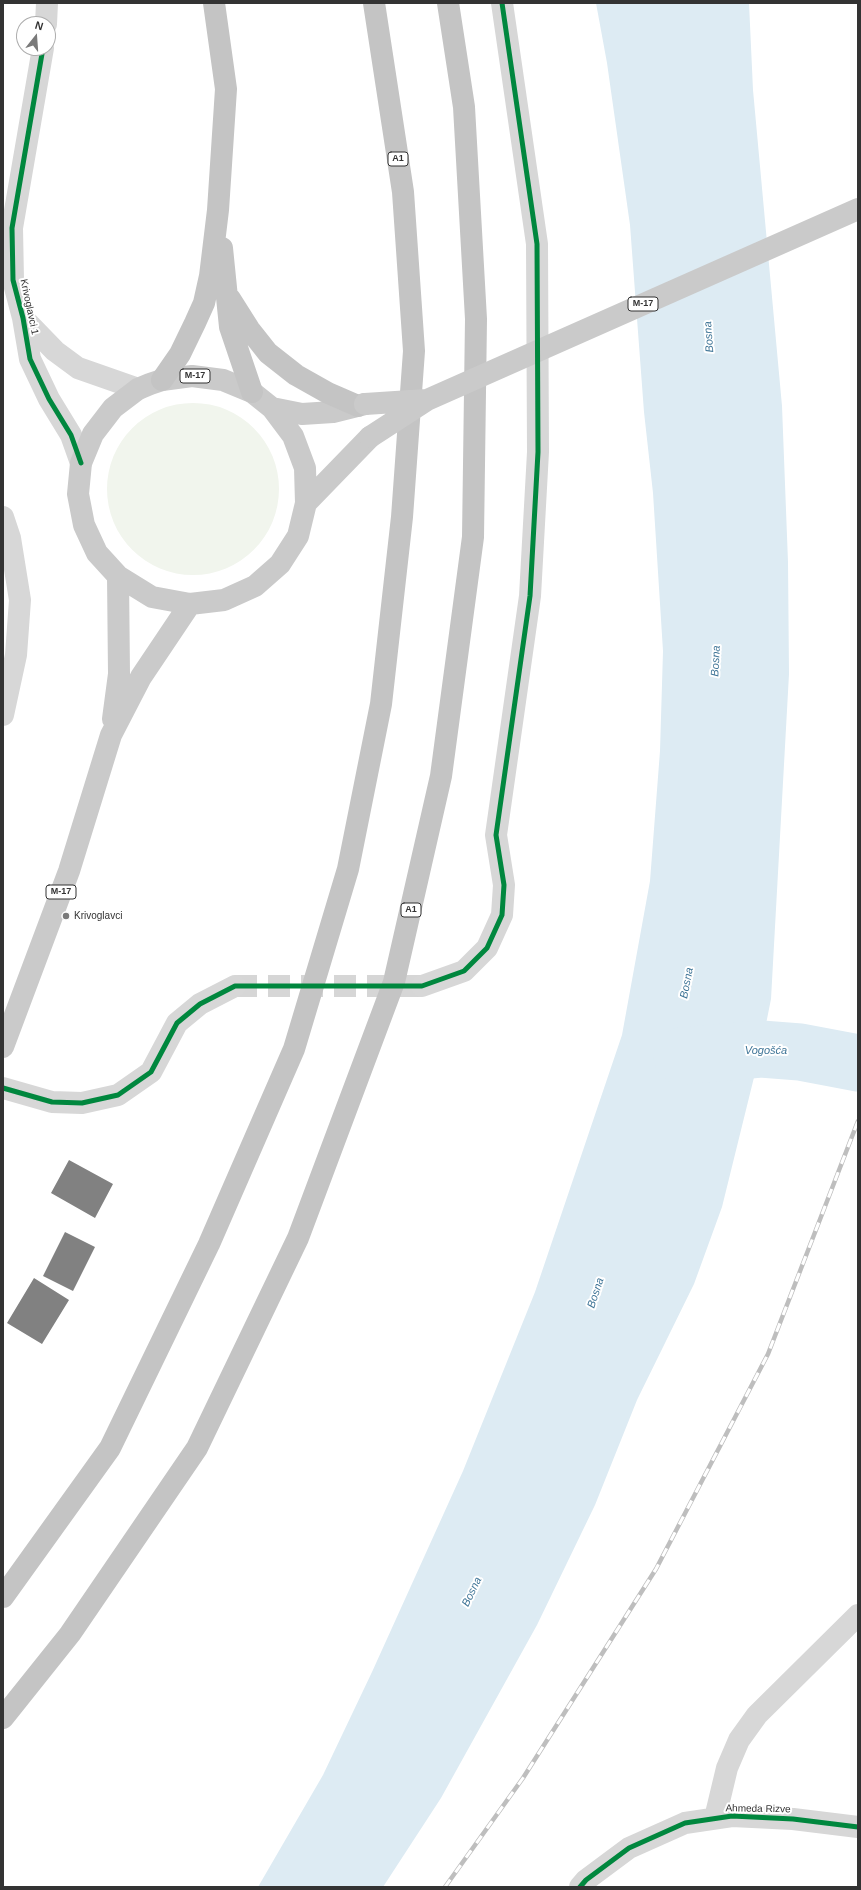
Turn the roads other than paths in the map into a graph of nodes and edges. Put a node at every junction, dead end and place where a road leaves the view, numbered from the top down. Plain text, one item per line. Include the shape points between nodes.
1 (47, 3) edge
2 (214, 3) edge
3 (374, 3) edge
4 (448, 3) edge
5 (502, 3) edge
6 (46, 16) edge
7 (42, 56) edge
8 (858, 209) edge
9 (218, 210) junction
10 (227, 292) junction
11 (23, 318) junction
12 (162, 380) junction
13 (138, 390) junction
14 (252, 392) junction
15 (427, 400) junction
16 (361, 405) junction
17 (272, 408) junction
18 (81, 463) junction
19 (306, 503) junction
20 (3, 517) edge
21 (118, 576) junction
22 (190, 604) junction
23 (3, 715) edge
24 (111, 735) junction
25 (235, 986) tunnel mouth
26 (422, 986) tunnel mouth
27 (3, 1047) edge
28 (3, 1088) edge
29 (3, 1596) edge
30 (858, 1615) edge
31 (3, 1718) edge
32 (715, 1818) junction
33 (858, 1827) edge
34 (580, 1887) edge

1 - 6 street
2 - 9 highway via 226,89
3 - 29 highway, A1 via 403,192 414,351 402,517 381,704 348,869 294,1049 209,1244 110,1448
4 - 31 highway, A1 via 464,107 476,319 473,537 441,776 394,982 298,1238 197,1448 70,1634
5 - 26 street via 537,244 538,452 530,596 496,835 504,885 502,915 487,948 464,971
7 - 11 street, Krivoglavci 1 via 12,228 13,280
8 - 15 main road, M-17, bridge
9 - 10 highway
9 - 12 highway via 204,303 180,354
10 - 14 highway via 230,327
10 - 16 highway via 249,329 268,353 296,375 328,393
11 - 13 street, Krivoglavci 1 via 55,351 78,368
11 - 18 street, Krivoglavci 1 via 30,359 49,399 71,435
12 - 13 main road, M-17
12 - 14 main road, M-17 via 192,376 223,380
13 - 18 main road, M-17 via 113,408 93,434
14 - 17 main road, M-17
15 - 16 main road, M-17, bridge
15 - 19 main road, M-17, bridge via 370,437
16 - 17 main road, M-17 via 333,412 302,414
17 - 19 main road, M-17 via 293,436 305,468
18 - 21 main road, M-17 via 78,494 84,525 97,553
19 - 22 main road, M-17 via 298,536 280,564 255,586 224,600
20 - 23 street via 10,538 20,600 16,655
21 - 22 main road, M-17 via 152,597
21 - 24 main road, M-17 via 119,674
22 - 24 main road, M-17 via 141,678
24 - 27 main road, M-17 via 69,871
25 - 28 street via 200,1004 177,1023 151,1072 118,1095 82,1103 52,1102
30 - 32 street via 757,1716 739,1740 728,1768
32 - 33 street, Ahmeda Rizve via 732,1816 792,1819
32 - 34 street, Ahmeda Rizve via 685,1823 629,1848

